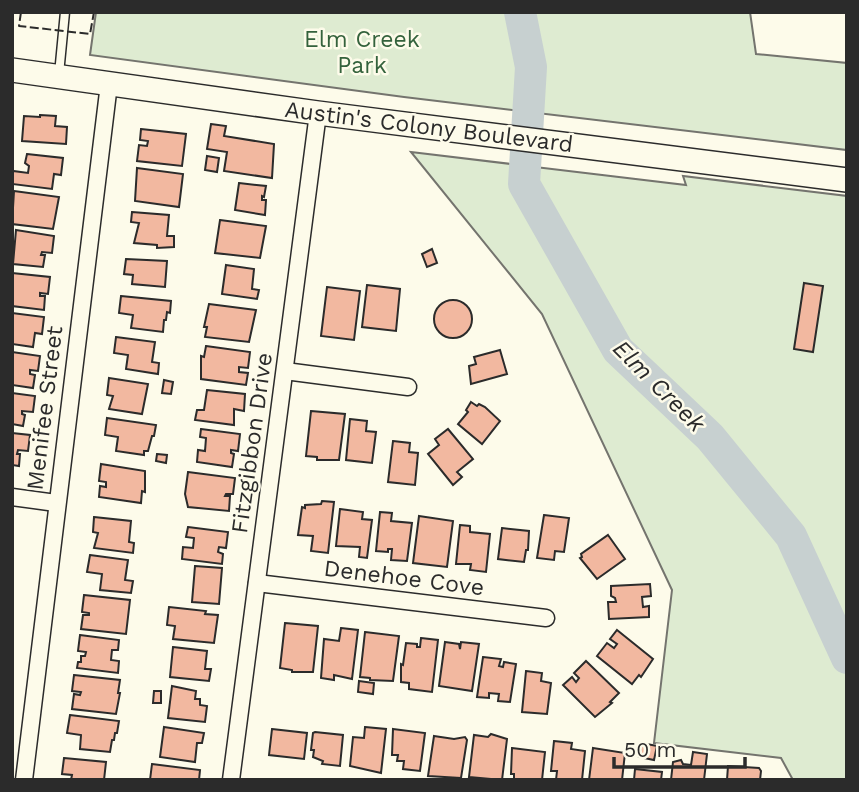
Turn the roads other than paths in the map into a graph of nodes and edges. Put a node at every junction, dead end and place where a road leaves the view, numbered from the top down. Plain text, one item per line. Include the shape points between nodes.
1 (65, 12) edge
2 (12, 70) edge
3 (58, 77) junction
4 (109, 84) junction
5 (318, 113) junction
6 (847, 180) edge
7 (285, 371) junction
8 (408, 387) dead end
9 (12, 497) edge
10 (57, 503) junction
11 (257, 583) junction
12 (547, 618) dead end
13 (24, 780) edge
14 (231, 780) edge

1 - 3 lane
2 - 3 street, Austin's Colony Boulevard
3 - 4 street, Austin's Colony Boulevard
4 - 5 street, Austin's Colony Boulevard
4 - 10 street, Menifee Street
5 - 6 street, Austin's Colony Boulevard
5 - 7 street, Fitzgibbon Drive
7 - 8 street
7 - 11 street, Fitzgibbon Drive
9 - 10 street
10 - 13 street, Menifee Street
11 - 12 street, Denehoe Cove
11 - 14 street, Fitzgibbon Drive

